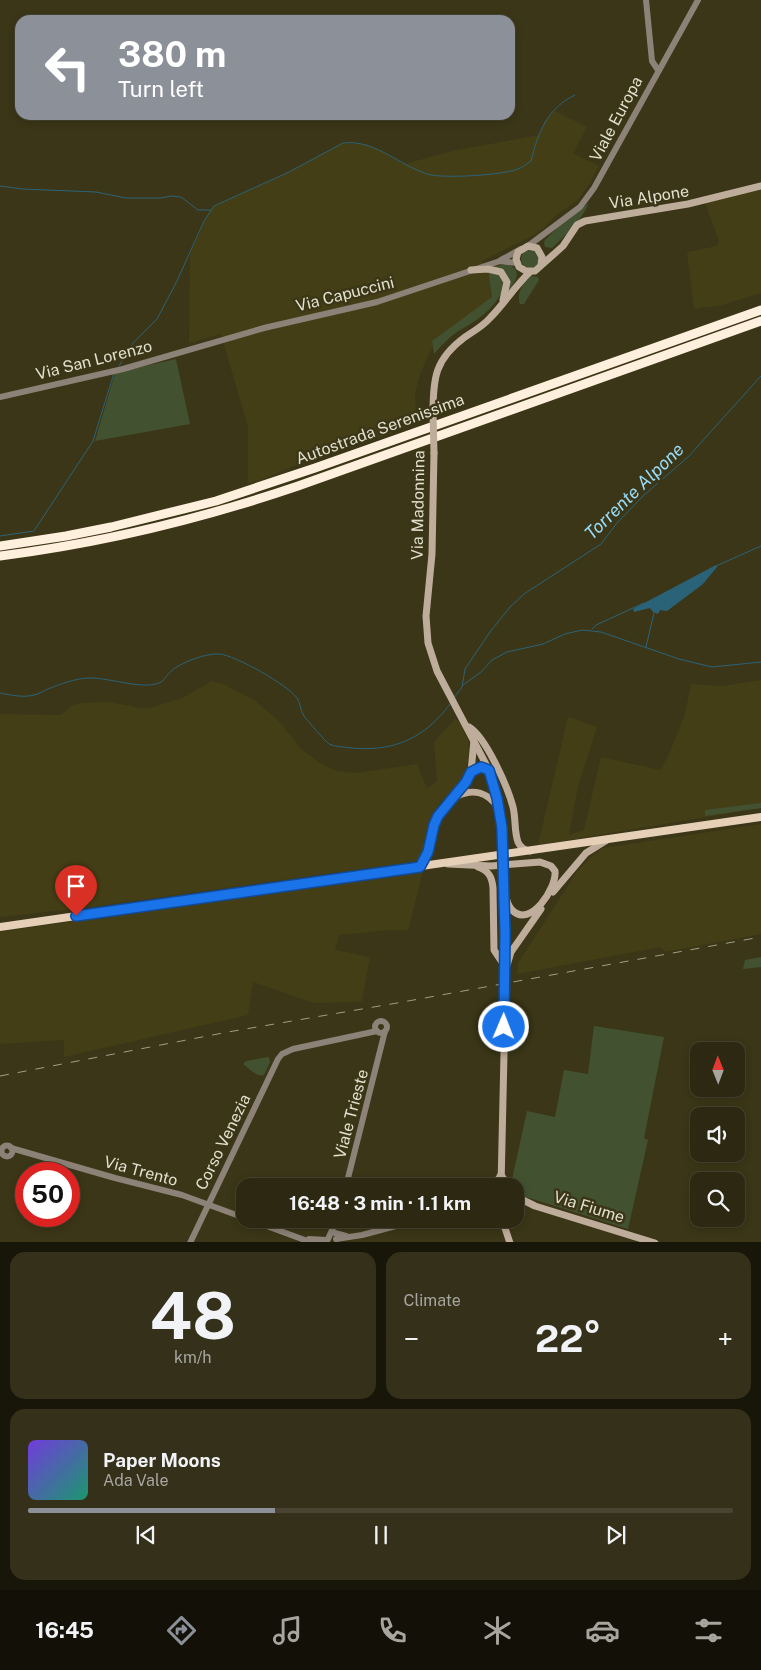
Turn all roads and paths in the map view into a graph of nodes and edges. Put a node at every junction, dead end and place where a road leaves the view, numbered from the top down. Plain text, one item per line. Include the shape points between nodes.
1 (646, 0) edge
2 (698, 0) edge
3 (658, 70) junction
4 (761, 186) edge
5 (542, 236) junction
6 (524, 248) junction
7 (540, 252) junction
8 (554, 252) junction
9 (500, 261) junction
10 (518, 265) junction
11 (541, 265) junction
12 (471, 270) junction
13 (530, 272) junction
14 (519, 283) junction
15 (500, 307) junction
16 (761, 310) edge
17 (761, 322) edge
18 (194, 348) joint
19 (0, 397) edge
20 (0, 546) edge
21 (34, 552) junction
22 (0, 556) edge
23 (0, 562) edge
24 (467, 726) junction
25 (474, 740) junction
26 (489, 770) junction
27 (471, 772) junction
28 (454, 797) junction
29 (500, 810) junction
30 (761, 817) edge
31 (607, 840) junction
32 (533, 851) junction
33 (428, 852) junction
34 (445, 864) junction
35 (436, 865) junction
36 (471, 866) junction
37 (420, 867) junction
38 (503, 881) junction
39 (0, 927) edge
40 (505, 933) junction
41 (520, 939) junction
42 (504, 965) junction
43 (504, 977) junction
44 (282, 1054) joint
45 (1, 1149) edge
46 (501, 1174) junction
47 (348, 1178) edge
48 (499, 1178) edge
49 (501, 1178) edge
50 (504, 1178) edge
51 (524, 1200) edge
52 (207, 1205) junction
53 (385, 1228) edge
54 (505, 1228) edge
55 (353, 1236) junction
56 (332, 1239) edge
57 (190, 1242) edge
58 (310, 1242) edge
59 (344, 1242) edge
60 (510, 1242) edge
61 (655, 1242) edge

1 - 3 street via 652,61
2 - 3 street, Viale Europa
3 - 5 street, Viale Europa via 594,188 580,207
4 - 8 main road, Via Alpone via 696,203 585,221
5 - 6 street, Viale Europa
5 - 7 street
6 - 7 main road via 534,247
6 - 9 street, Via Capuccini
6 - 10 main road via 517,256
7 - 8 main road
7 - 11 main road
8 - 11 main road, Via Alpone
9 - 10 street, Via Capuccini
9 - 12 street, Via Capuccini
10 - 13 main road
10 - 14 main road
11 - 13 main road
12 - 15 main road via 496,270 505,276 506,290
12 - 18 street, Via Capuccini via 377,302
13 - 14 main road, Via Madonnina
14 - 15 main road, Via Madonnina
15 - 24 main road, Via Madonnina, bridge via 451,348 441,361 433,388 432,554 426,634 430,654
16 - 20 highway, Autostrada Serenissima via 224,499 111,527
17 - 21 highway, Autostrada Serenissima via 220,511 151,529
18 - 19 street, Via San Lorenzo via 123,369
21 - 22 highway, Autostrada Serenissima
21 - 23 highway
24 - 25 main road, Via Madonnina
24 - 32 main road via 484,742 510,795 519,844
25 - 26 main road, Via Madonnina
25 - 27 main road
26 - 27 main road via 481,767
26 - 29 main road, Via Madonnina
27 - 28 main road
28 - 29 main road via 478,792 489,797
28 - 33 main road via 438,816
29 - 38 main road, Via Madonnina, bridge
30 - 31 main road
31 - 32 main road
31 - 41 main road via 581,858
32 - 34 main road
33 - 35 main road
33 - 37 main road
34 - 35 main road
34 - 36 main road
35 - 37 main road
36 - 38 main road via 540,862 556,872 551,890 539,907 530,913 519,914 511,909
36 - 42 main road via 485,870 492,878 494,950
37 - 39 main road
38 - 40 main road
40 - 41 main road
40 - 42 main road
41 - 43 main road via 508,957
42 - 43 main road
43 - 46 main road, bridge
44 - 47 street, Viale Trieste via 379,1030 382,1048
44 - 52 street, Corso Venezia
45 - 52 street, Via Trento via 7,1146 11,1151 182,1195
46 - 48 main road
46 - 49 main road
46 - 50 main road
51 - 61 main road, Via Fiume
52 - 57 street, Corso Venezia
52 - 58 street, Via Trento
53 - 55 street
54 - 60 main road
55 - 56 street
55 - 59 street
56 - 58 street, Via Trento

